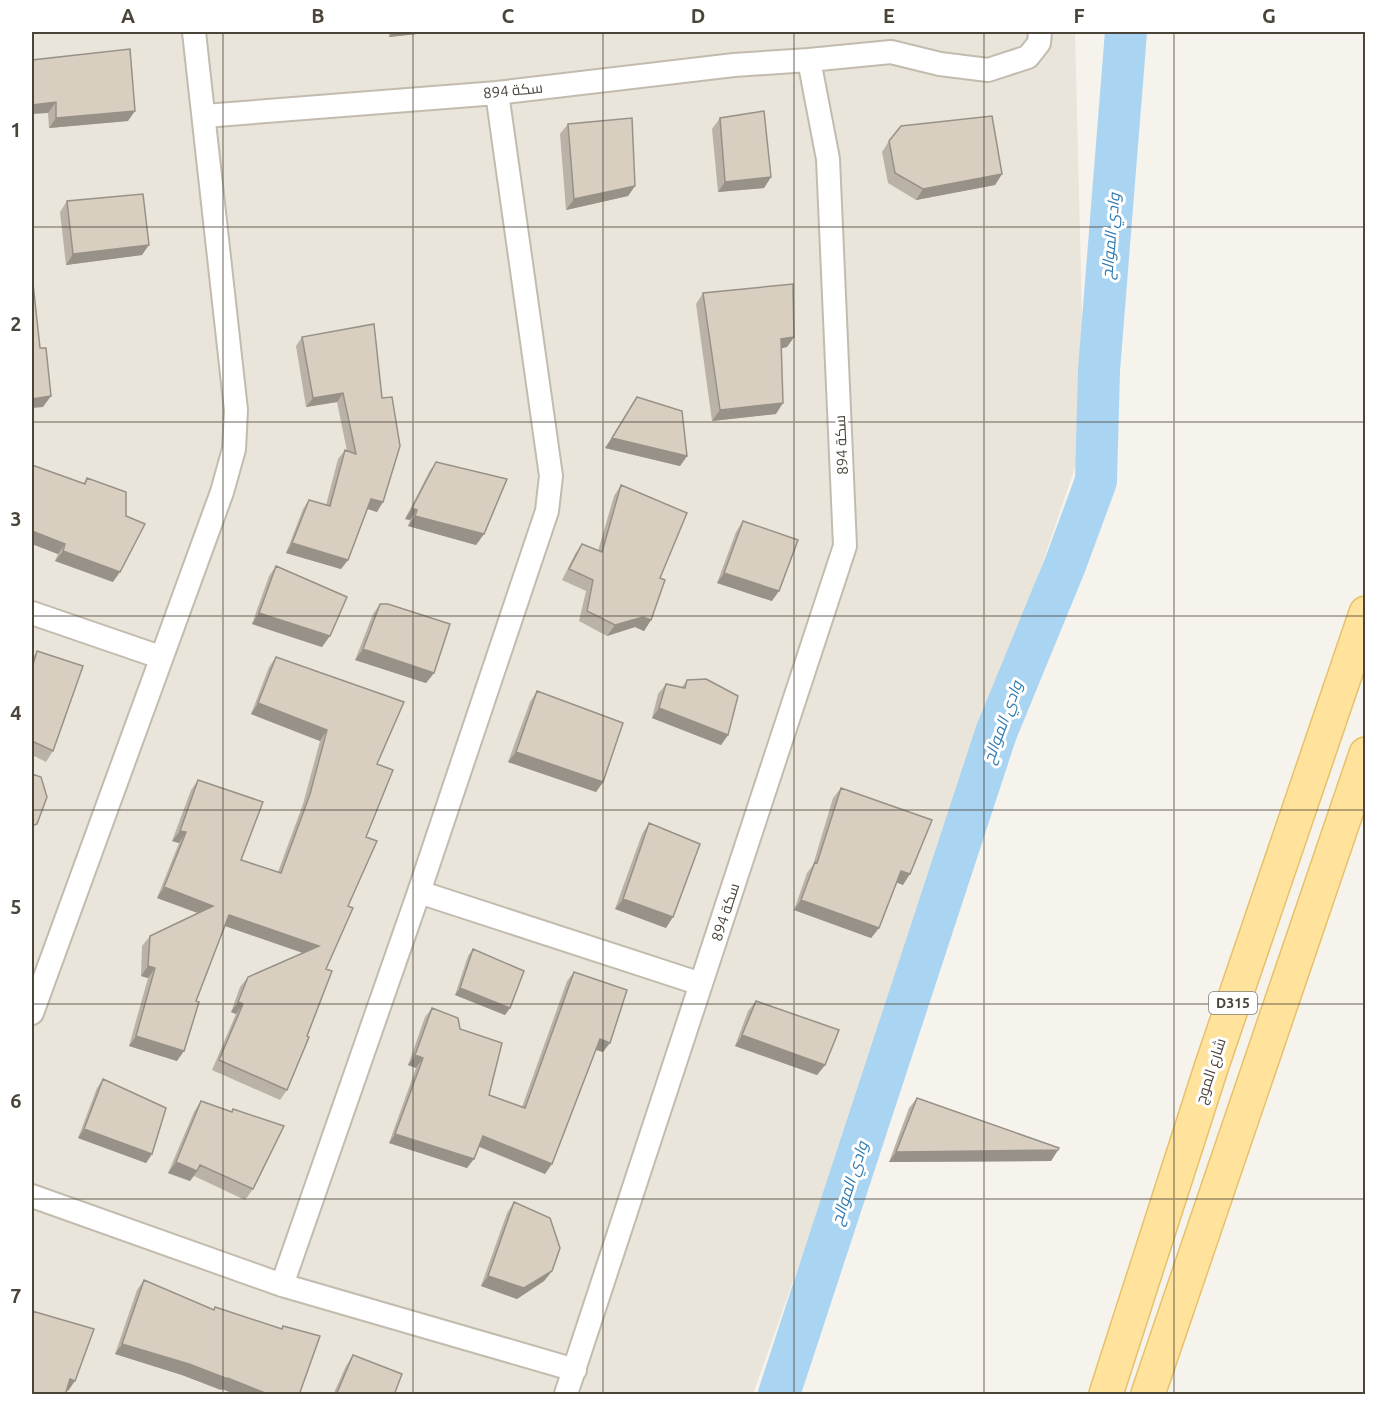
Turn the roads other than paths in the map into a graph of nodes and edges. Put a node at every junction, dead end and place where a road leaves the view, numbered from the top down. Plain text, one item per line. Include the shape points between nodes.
1 (194, 32) edge
2 (1040, 32) edge
3 (809, 60) junction
4 (497, 93) junction
5 (204, 116) junction
6 (32, 613) edge
7 (1365, 614) edge
8 (160, 657) junction
9 (1365, 754) edge
10 (419, 892) junction
11 (701, 984) junction
12 (32, 1013) edge
13 (32, 1196) edge
14 (282, 1285) junction
15 (574, 1370) junction
16 (566, 1395) edge
17 (1106, 1395) edge
18 (1148, 1395) edge

1 - 5 street
2 - 3 street via 1040,43 1028,57 988,70 891,52
3 - 4 street, سكة 894
3 - 11 street, سكة 894 via 828,159 846,546
4 - 5 street, سكة 894
4 - 10 street via 551,476 550,493
5 - 8 street via 236,410 234,449 222,492
6 - 8 street
7 - 17 main road, شارع الموج / D315 via 1208,1076
8 - 12 street
9 - 18 main road, D315
10 - 11 street
10 - 14 street
11 - 15 street, سكة 894
13 - 14 street
14 - 15 street
15 - 16 street, سكة 894

